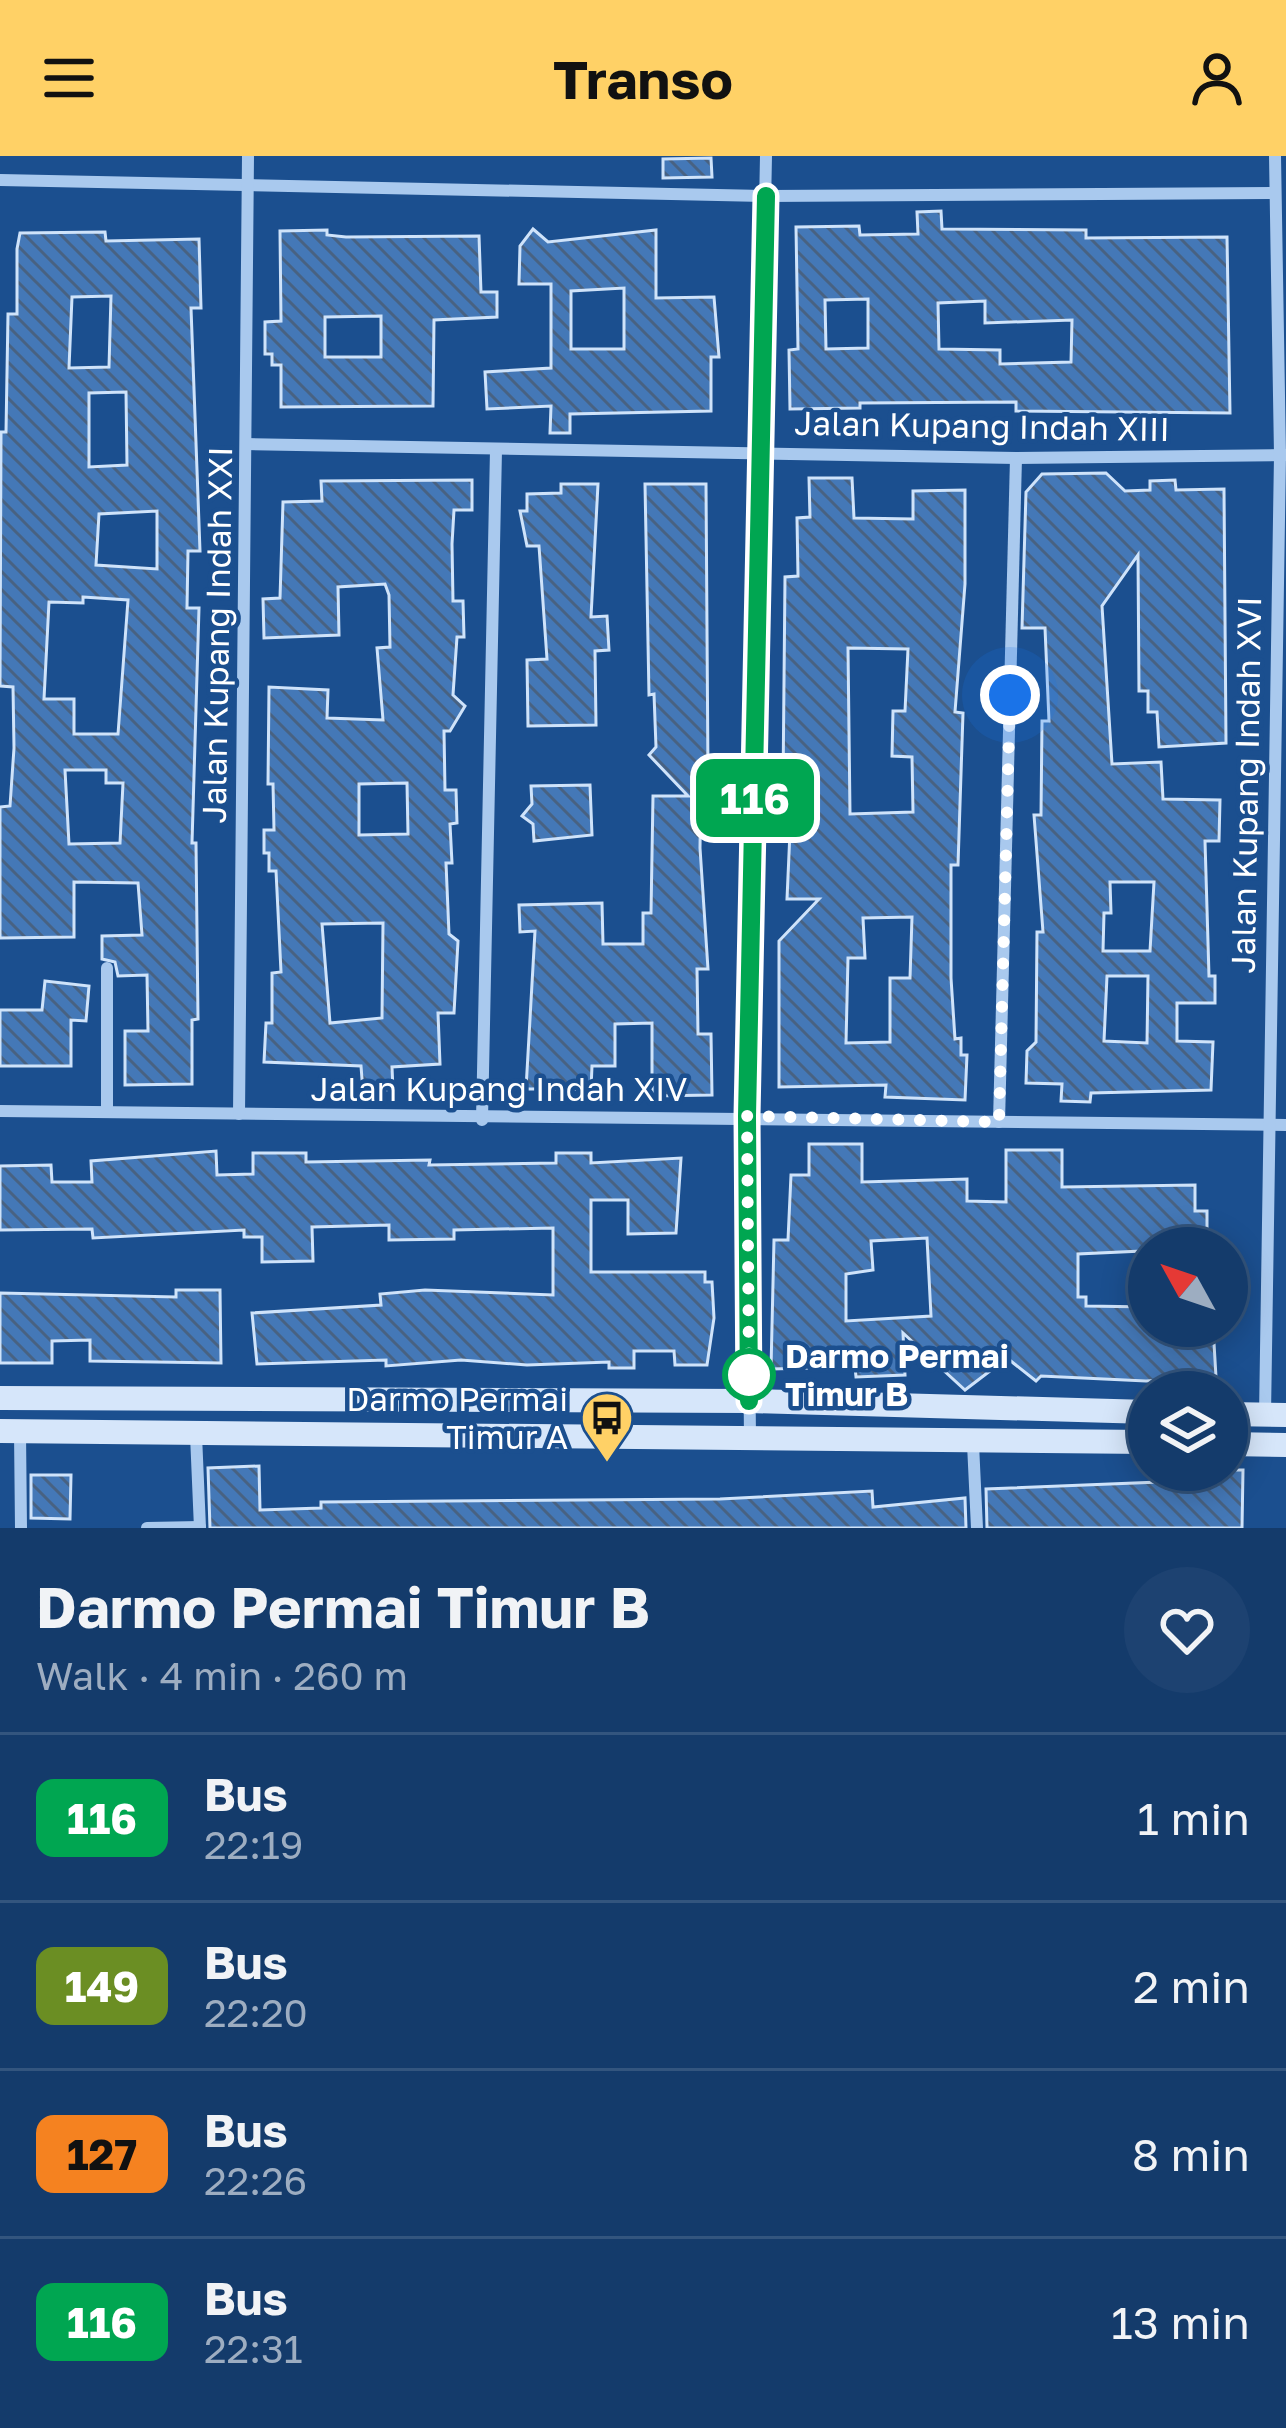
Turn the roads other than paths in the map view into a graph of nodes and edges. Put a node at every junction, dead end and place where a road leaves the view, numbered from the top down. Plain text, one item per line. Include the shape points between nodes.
1 (248, 156) edge
2 (766, 156) edge
3 (1275, 156) edge
4 (0, 180) edge
5 (248, 185) junction
6 (1274, 194) junction
7 (766, 196) junction
8 (246, 444) junction
9 (496, 450) junction
10 (763, 450) junction
11 (1283, 455) edge
12 (1016, 458) junction
13 (107, 968) dead end
14 (0, 1112) edge
15 (106, 1112) junction
16 (239, 1114) junction
17 (747, 1116) junction
18 (482, 1120) junction
19 (999, 1122) junction
20 (1266, 1125) junction
21 (1286, 1125) edge
22 (0, 1398) edge
23 (194, 1399) junction
24 (749, 1401) junction
25 (952, 1408) junction
26 (1066, 1411) junction
27 (1128, 1412) edge
28 (1276, 1415) edge
29 (10, 1432) edge
30 (196, 1435) junction
31 (750, 1441) junction
32 (1066, 1442) junction
33 (1128, 1442) edge
34 (962, 1444) junction
35 (1276, 1445) edge
36 (200, 1527) edge
37 (21, 1528) edge
38 (148, 1528) edge
39 (976, 1528) edge

1 - 5 street, Jalan Kupang Indah XXI
2 - 7 street
3 - 6 street, Jalan Kupang Indah XVI
4 - 5 street
5 - 7 street
5 - 8 street, Jalan Kupang Indah XXI
6 - 7 street
6 - 11 street, Jalan Kupang Indah XVI
7 - 10 street
8 - 9 street, Jalan Kupang Indah XIII
8 - 16 street, Jalan Kupang Indah XXI
9 - 10 street, Jalan Kupang Indah XIII
9 - 18 street
10 - 12 street, Jalan Kupang Indah XIII
10 - 17 street
11 - 12 street, Jalan Kupang Indah XIII
11 - 20 street, Jalan Kupang Indah XVI
12 - 19 street
13 - 15 street
14 - 15 street, Jalan Kupang Indah XIV
15 - 16 street, Jalan Kupang Indah XIV
16 - 18 street, Jalan Kupang Indah XIV
17 - 18 street, Jalan Kupang Indah XIV
17 - 19 street, Jalan Kupang Indah XIV
17 - 24 street
19 - 20 street, Jalan Kupang Indah XIV
20 - 21 street, Jalan Kupang Indah XIV
20 - 28 street, Jalan Kupang Indah XVI
22 - 23 main road
23 - 24 main road
23 - 30 main road
24 - 25 main road
24 - 31 street
25 - 26 main road
25 - 34 main road
26 - 27 main road
26 - 32 main road
28 - 35 main road
29 - 30 main road
29 - 37 street
30 - 31 main road
30 - 36 street
31 - 34 main road
32 - 33 main road
32 - 34 main road
34 - 39 street
36 - 38 street

